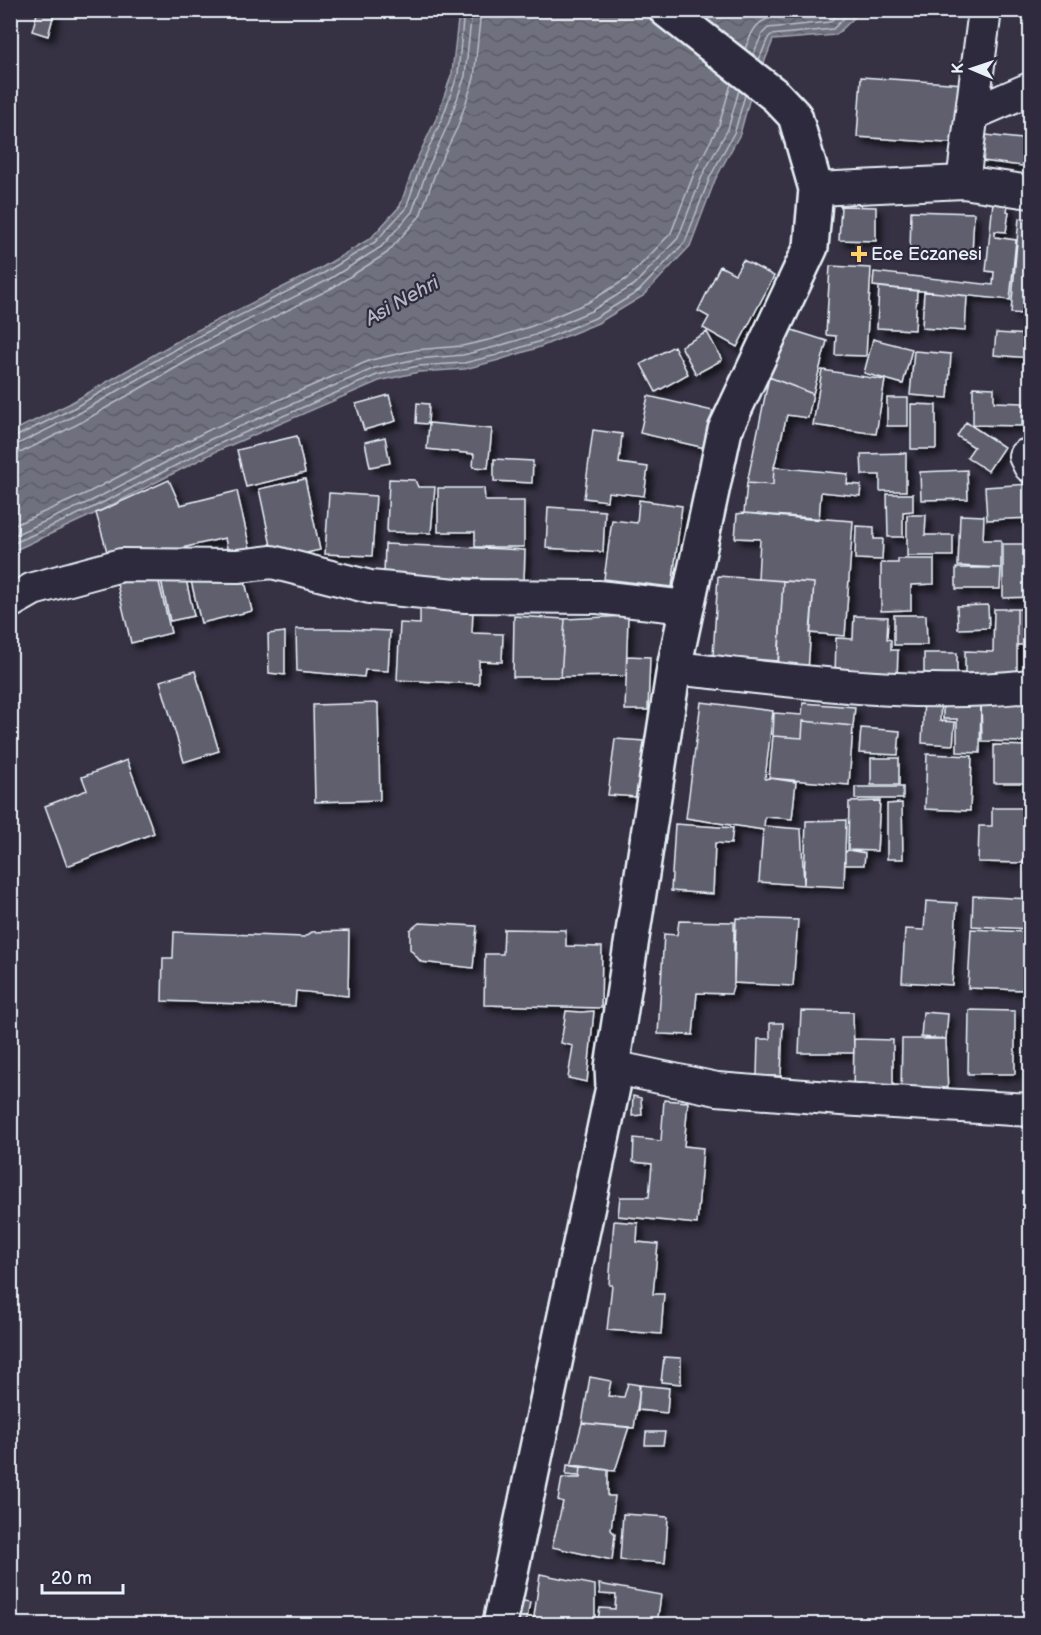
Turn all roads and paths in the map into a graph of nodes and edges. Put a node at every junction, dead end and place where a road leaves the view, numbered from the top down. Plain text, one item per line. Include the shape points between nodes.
1 (666, 10) edge
2 (986, 10) edge
3 (1030, 89) edge
4 (972, 114) junction
5 (963, 182) junction
6 (816, 189) junction
7 (1030, 192) edge
8 (10, 602) edge
9 (686, 608) junction
10 (674, 668) junction
11 (1030, 686) edge
12 (612, 1067) junction
13 (1030, 1110) edge
14 (500, 1624) edge

1 - 6 street via 776,96 795,116
2 - 4 street
3 - 4 street
4 - 5 street
5 - 6 street
5 - 7 street
6 - 9 street via 811,247 724,430
8 - 9 street via 33,589 121,565 238,566 272,562 370,587 466,596 598,597
9 - 10 street
10 - 11 street via 901,689
10 - 12 street
12 - 13 street via 717,1089
12 - 14 street via 613,1087

